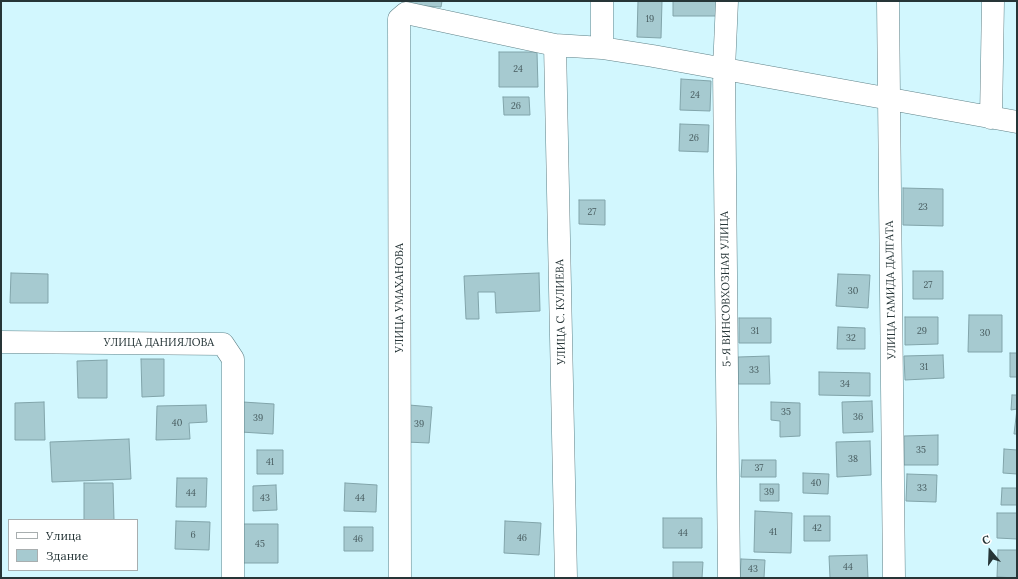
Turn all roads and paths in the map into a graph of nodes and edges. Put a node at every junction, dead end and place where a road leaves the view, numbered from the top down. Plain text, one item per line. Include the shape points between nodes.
1 (602, 1) edge
2 (727, 1) edge
3 (888, 1) edge
4 (993, 1) edge
5 (555, 45) junction
6 (602, 48) junction
7 (724, 69) junction
8 (889, 99) junction
9 (991, 118) junction
10 (1017, 122) edge
11 (1, 342) edge
12 (233, 578) edge
13 (400, 578) edge
14 (566, 578) edge
15 (729, 578) edge
16 (894, 578) edge

1 - 6 street
2 - 7 street, 5-Я ВИНСОВХОЗНАЯ УЛИЦА
3 - 8 street, УЛИЦА ГАМИДА ДАЛГАТА
4 - 9 street
5 - 6 street
5 - 13 street, УЛИЦА УМАХАНОВА via 406,13 399,18
5 - 14 street, УЛИЦА С. КУЛИЕВА
6 - 7 street
7 - 8 street
7 - 15 street, 5-Я ВИНСОВХОЗНАЯ УЛИЦА
8 - 9 street
8 - 16 street, УЛИЦА ГАМИДА ДАЛГАТА
9 - 10 street
11 - 12 street, УЛИЦА ДАНИЯЛОВА via 223,344 233,359

